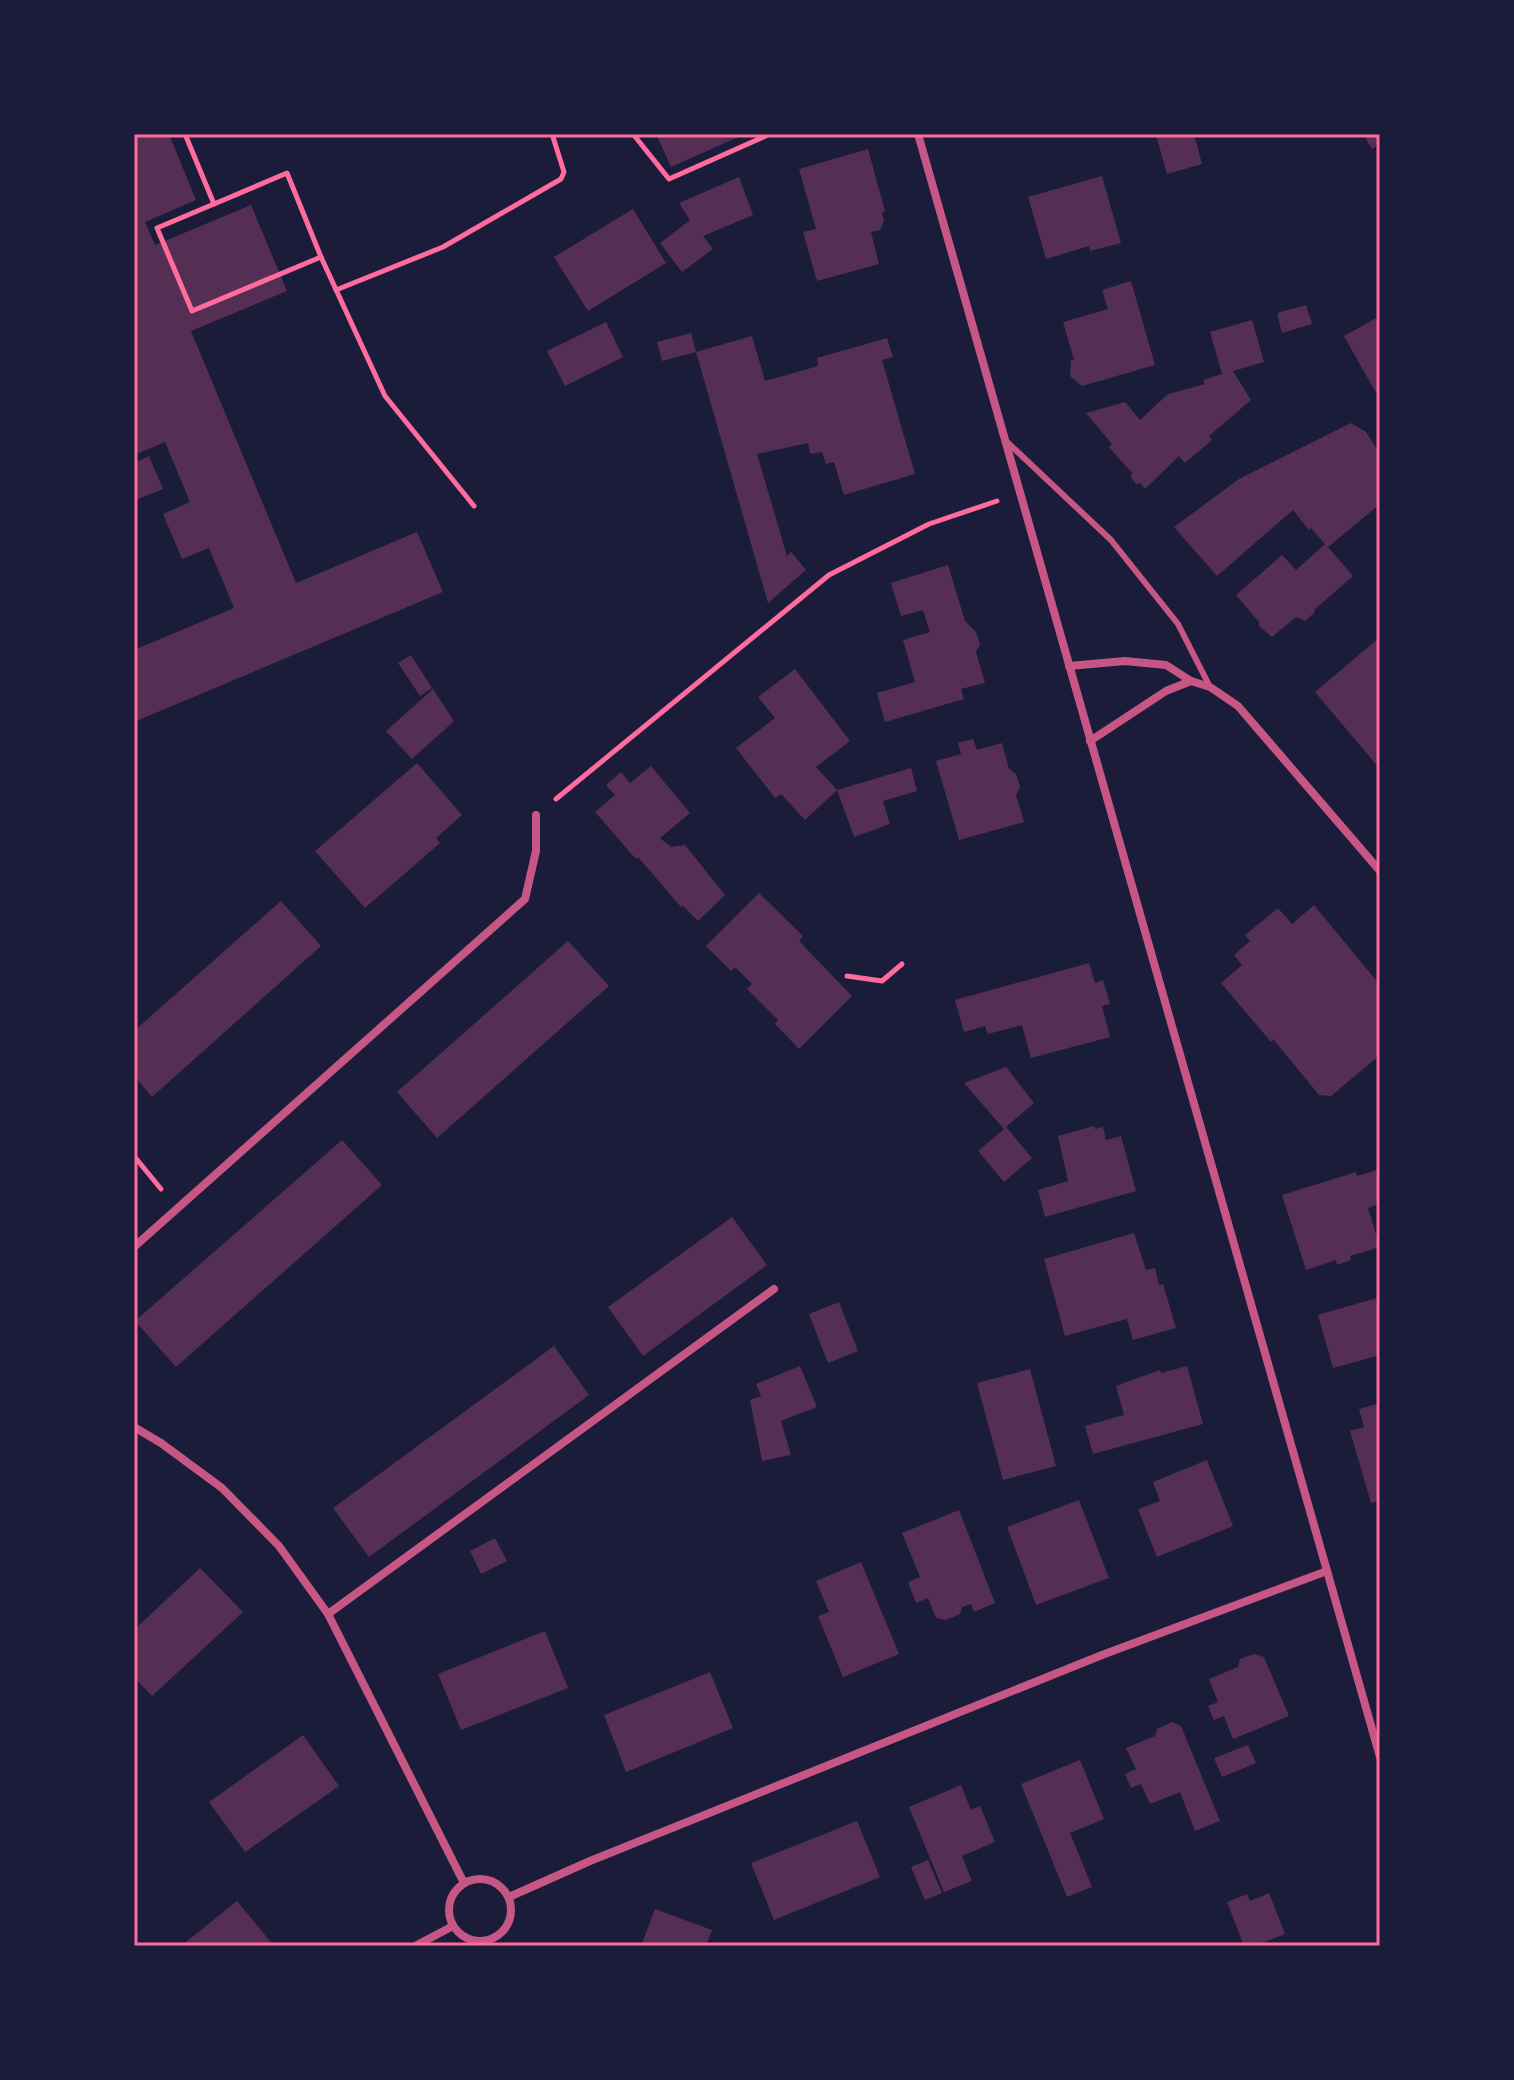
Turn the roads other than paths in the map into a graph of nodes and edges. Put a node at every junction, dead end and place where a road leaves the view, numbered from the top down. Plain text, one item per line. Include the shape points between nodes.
1 (918, 134) edge
2 (1006, 441) junction
3 (1069, 666) junction
4 (1191, 681) junction
5 (1210, 687) junction
6 (1090, 741) junction
7 (536, 815) road end
8 (1380, 871) edge
9 (134, 1247) edge
10 (774, 1289) dead end
11 (134, 1427) edge
12 (1327, 1571) junction
13 (328, 1614) junction
14 (1380, 1757) edge
15 (464, 1883) junction
16 (509, 1897) junction
17 (453, 1926) junction
18 (495, 1942) edge
19 (415, 1946) edge

1 - 2 street
2 - 3 street
2 - 5 lane via 1111,540 1178,624
3 - 4 street via 1125,661 1166,665
3 - 6 street
4 - 5 street
4 - 6 street via 1166,691
5 - 8 street via 1238,706
6 - 12 street
7 - 9 street via 536,851 525,899
10 - 13 street
11 - 13 street via 222,1488 279,1546
12 - 14 street
12 - 16 street via 1102,1655
13 - 15 street
15 - 16 street via 490,1880
15 - 17 street via 450,1902
16 - 18 street via 509,1921
17 - 18 street via 471,1940
17 - 19 street

